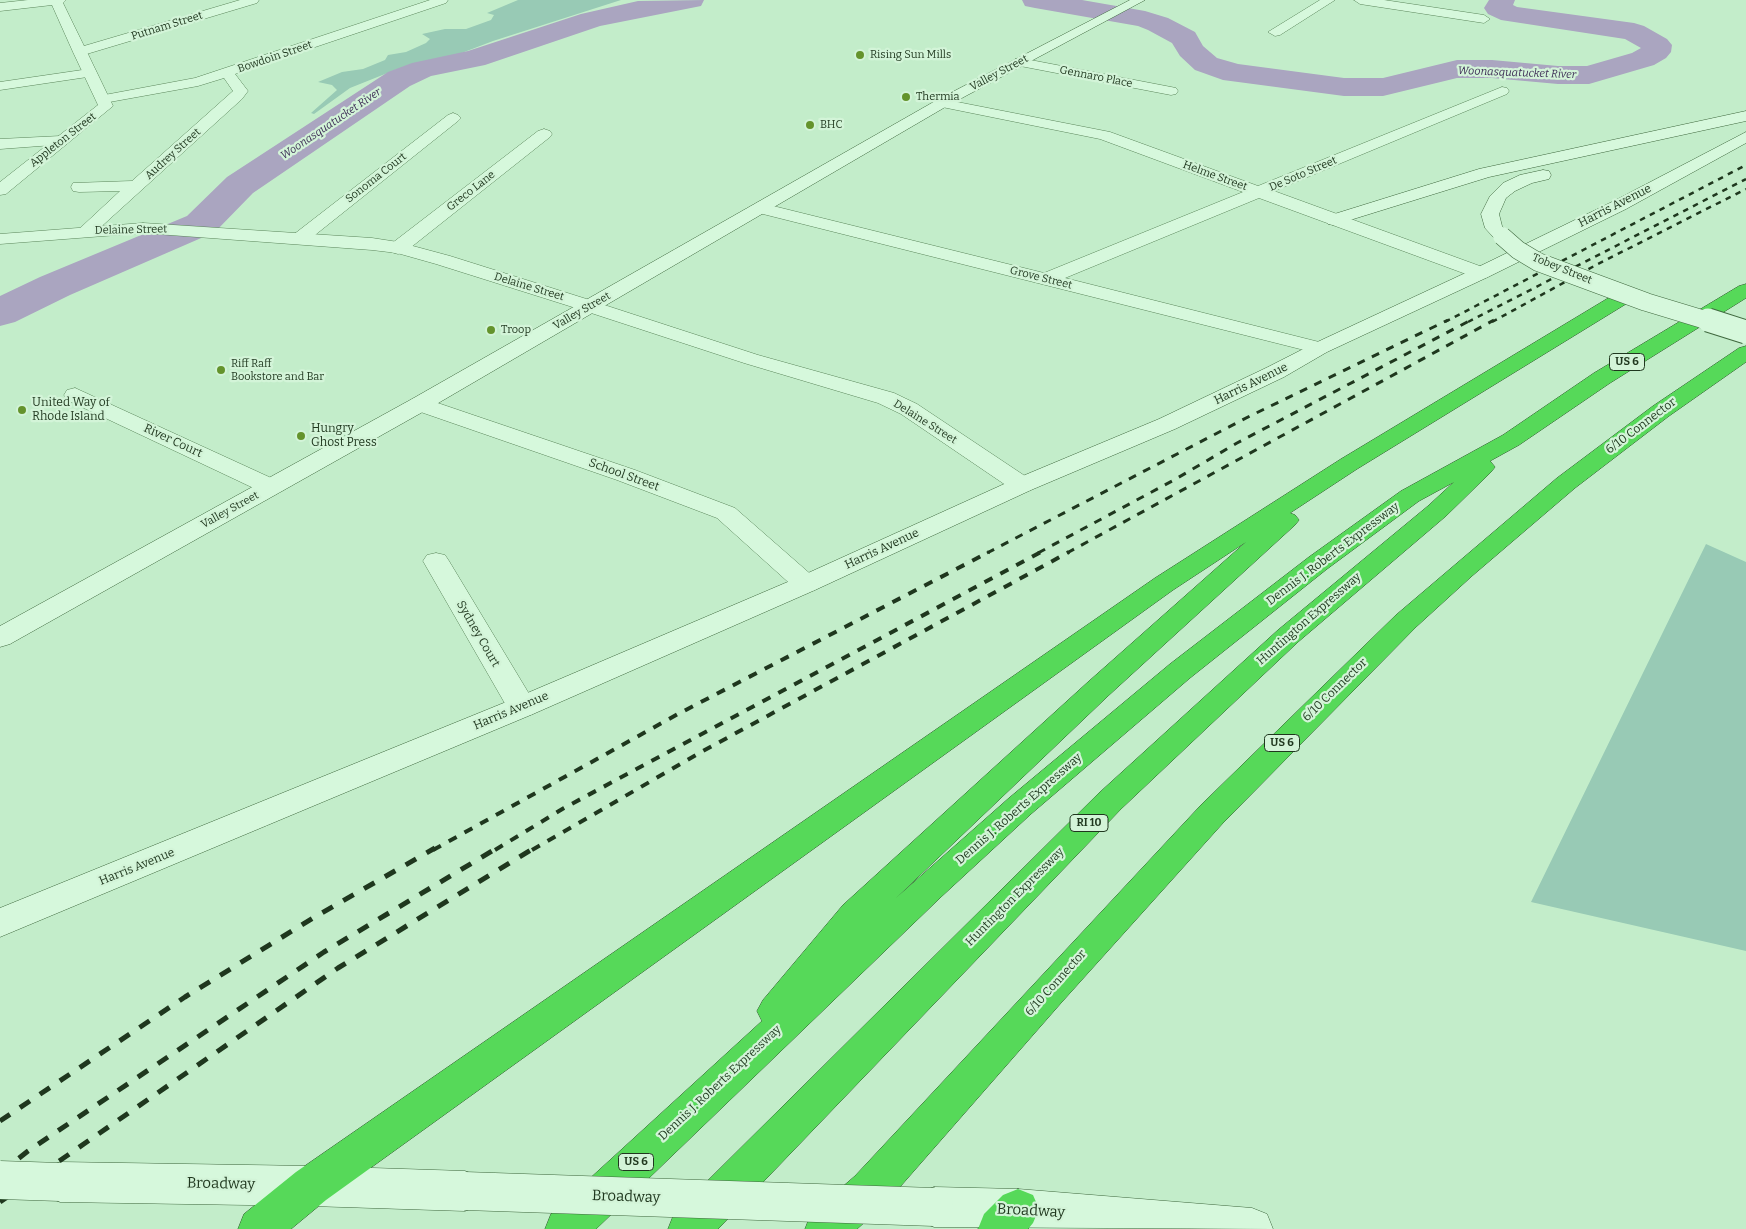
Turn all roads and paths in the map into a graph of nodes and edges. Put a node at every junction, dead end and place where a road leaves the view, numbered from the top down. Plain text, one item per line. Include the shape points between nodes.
1 (253, 0) edge
2 (442, 0) edge
3 (1139, 0) edge
4 (1328, 0) edge
5 (1360, 0) edge
6 (58, 1) edge
7 (0, 7) edge
8 (1470, 31) dead end
9 (1275, 32) dead end
10 (80, 52) junction
11 (1020, 62) junction
12 (89, 73) junction
13 (227, 73) junction
14 (0, 86) edge
15 (1171, 91) dead end
16 (1502, 91) dead end
17 (104, 99) junction
18 (942, 103) junction
19 (1746, 116) edge
20 (453, 118) dead end
21 (1746, 125) edge
22 (544, 134) dead end
23 (1746, 137) edge
24 (61, 141) junction
25 (0, 144) edge
26 (136, 186) junction
27 (79, 187) dead end
28 (0, 190) edge
29 (1259, 192) junction
30 (761, 208) junction
31 (1334, 220) junction
32 (86, 231) junction
33 (0, 239) edge
34 (299, 239) junction
35 (398, 248) junction
36 (1480, 274) junction
37 (1047, 279) junction
38 (1746, 290) edge
39 (1627, 295) junction
40 (589, 306) junction
41 (1746, 332) edge
42 (1320, 348) junction
43 (1746, 352) edge
44 (75, 395) dead end
45 (420, 404) junction
46 (1511, 440) junction
47 (1348, 464) junction
48 (1022, 485) junction
49 (271, 487) junction
50 (436, 560) dead end
51 (806, 584) junction
52 (0, 638) edge
53 (522, 706) junction
54 (0, 923) edge
55 (706, 1096) junction
56 (0, 1180) edge
57 (311, 1186) junction
58 (870, 1190) junction
59 (1008, 1219) edge
60 (259, 1229) edge
61 (566, 1229) edge
62 (689, 1229) edge
63 (826, 1229) edge
64 (843, 1229) edge
65 (1252, 1229) edge

1 - 10 street, Putnam Street
2 - 13 street, Bowdoin Street
3 - 11 street, Valley Street
4 - 9 street
5 - 8 street via 1484,19
6 - 7 street
6 - 10 street, Appleton Street
10 - 12 street, Appleton Street
11 - 15 street, Gennaro Place
11 - 18 street, Valley Street
12 - 14 street
12 - 17 street, Appleton Street
13 - 17 street, Bowdoin Street via 189,84
13 - 26 street, Audrey Street via 241,91
16 - 29 street, De Soto Street
17 - 24 street, Appleton Street via 106,106
18 - 29 street, Helme Street via 1104,135
18 - 30 street, Valley Street
19 - 31 street via 1485,173
20 - 34 street, Sonoma Court
21 - 39 street, Tobey Street, bridge via 1699,141 1526,179 1498,196 1490,208 1491,222 1518,250 1538,262
22 - 35 street, Greco Lane
23 - 36 street, Harris Avenue
24 - 25 street
24 - 28 street, Appleton Street
26 - 27 street
26 - 32 street, Audrey Street
29 - 31 street, Helme Street
29 - 37 street, De Soto Street
30 - 37 street, Grove Street
30 - 40 street, Valley Street
31 - 36 street, Helme Street
32 - 33 street, Delaine Street
32 - 34 street, Delaine Street via 143,228
34 - 35 street, Delaine Street
35 - 40 street, Delaine Street
36 - 42 street, Harris Avenue
37 - 42 street, Grove Street
38 - 46 highway, US 6 via 1602,378
39 - 41 street, Tobey Street, bridge
39 - 47 highway
40 - 45 street, Valley Street
40 - 48 street, Delaine Street via 886,398 909,409
42 - 48 street, Harris Avenue via 1167,424
43 - 58 highway, 6/10 Connector / US 6 via 1566,483 1406,621 1212,814
44 - 49 street, River Court
45 - 49 street, Valley Street
45 - 51 street, School Street via 726,513
46 - 55 highway, Dennis J. Roberts Expressway / US 6 via 1410,496 1180,671 999,825
46 - 62 highway, Huntington Expressway / RI 10 via 1437,511 1282,642 1117,795
47 - 55 highway via 854,914
47 - 57 highway via 1164,584
48 - 51 street, Harris Avenue
49 - 52 street, Valley Street
50 - 53 street, Sydney Court
51 - 53 street, Harris Avenue
53 - 54 street, Harris Avenue
55 - 61 highway, Dennis J. Roberts Expressway / US 6
56 - 57 street, Broadway, bridge
57 - 59 street, Broadway, bridge via 934,1207
57 - 60 highway
58 - 63 highway
58 - 64 highway, US 6
59 - 65 street, Broadway

